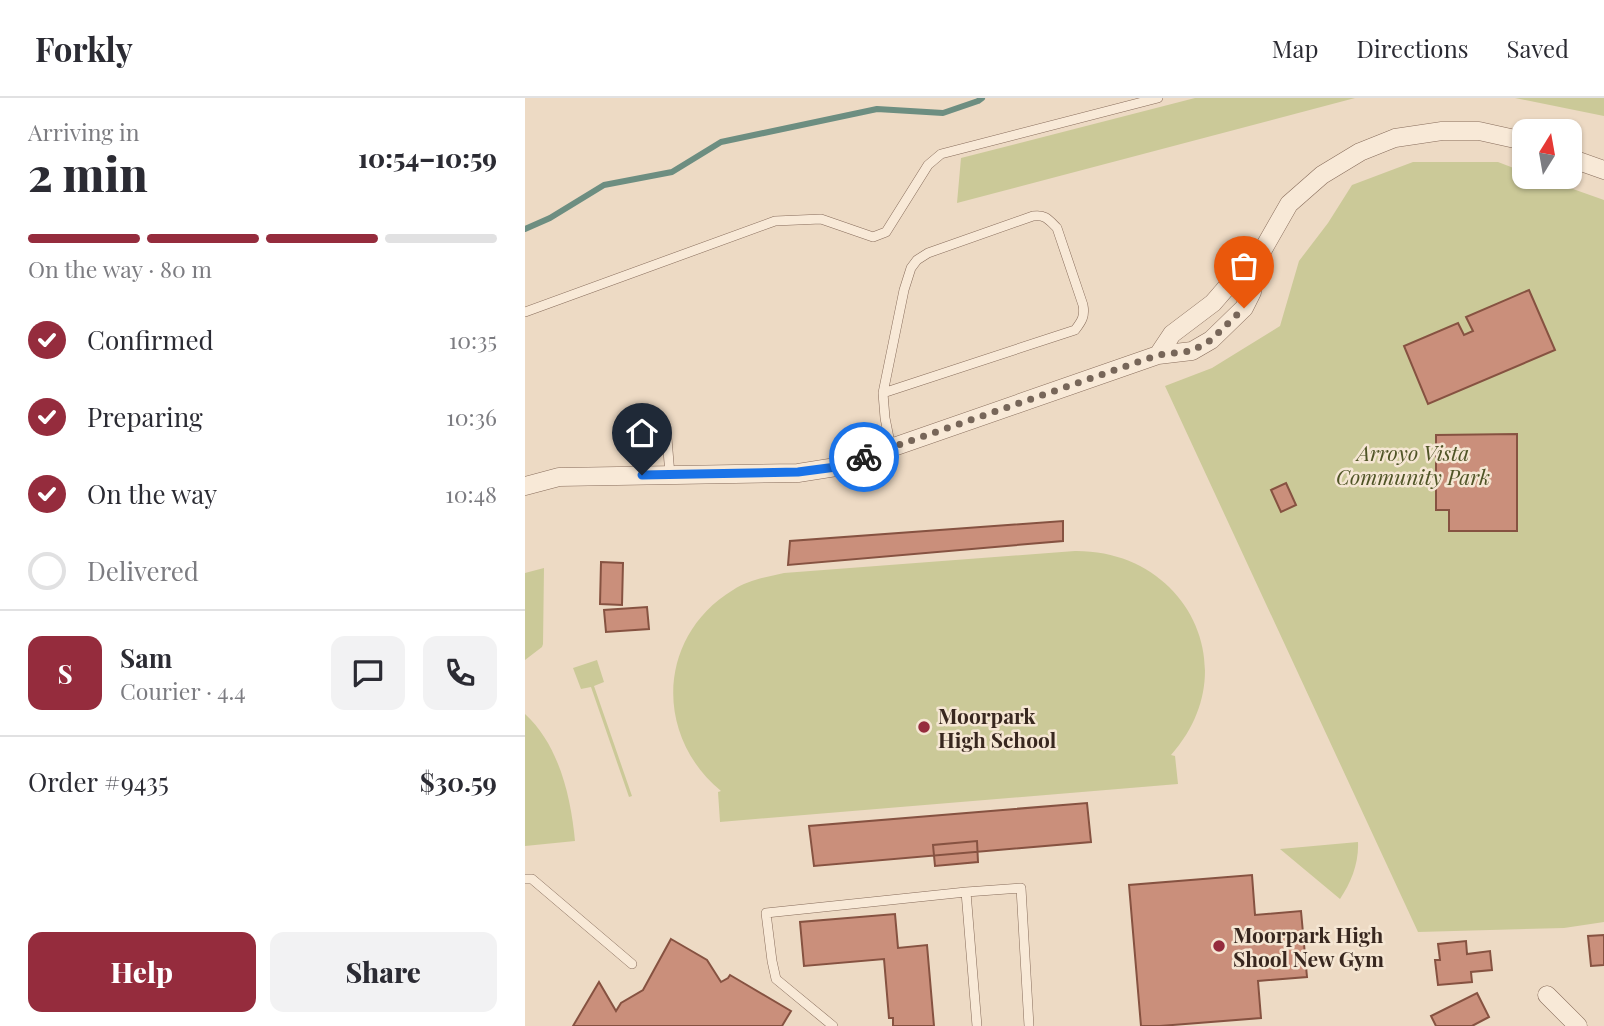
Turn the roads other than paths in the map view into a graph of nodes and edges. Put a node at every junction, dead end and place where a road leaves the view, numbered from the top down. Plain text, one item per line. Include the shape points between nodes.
1 (1157, 98) edge
2 (1512, 138) edge
3 (1582, 162) edge
4 (1604, 170) edge
5 (1253, 267) junction
6 (525, 312) edge
7 (1158, 355) junction
8 (883, 393) junction
9 (666, 426) dead end
10 (891, 448) junction
11 (670, 475) junction
12 (525, 486) edge
13 (525, 879) edge
14 (966, 892) junction
15 (632, 964) dead end
16 (1547, 995) dead end
17 (833, 1026) edge
18 (977, 1026) edge
19 (1029, 1026) edge
20 (1578, 1026) edge

1 - 6 lane via 941,155 928,165 886,232 873,237 821,219 775,221
2 - 5 street via 1479,131 1442,131 1395,138 1360,152 1322,175 1289,204
3 - 4 street
5 - 7 street via 1239,273 1213,303 1172,334
5 - 7 street via 1252,292 1244,308 1211,340 1192,351
7 - 10 street
8 - 8 lane via 904,290 917,260 1033,216 1048,218 1056,228 1083,305 1083,320 1075,330
8 - 10 lane
9 - 11 lane
10 - 11 street via 836,467 798,472
11 - 12 street via 559,477
13 - 15 lane via 532,879
14 - 17 lane via 766,913 776,979
14 - 18 lane
14 - 19 lane via 1021,888
16 - 20 street

